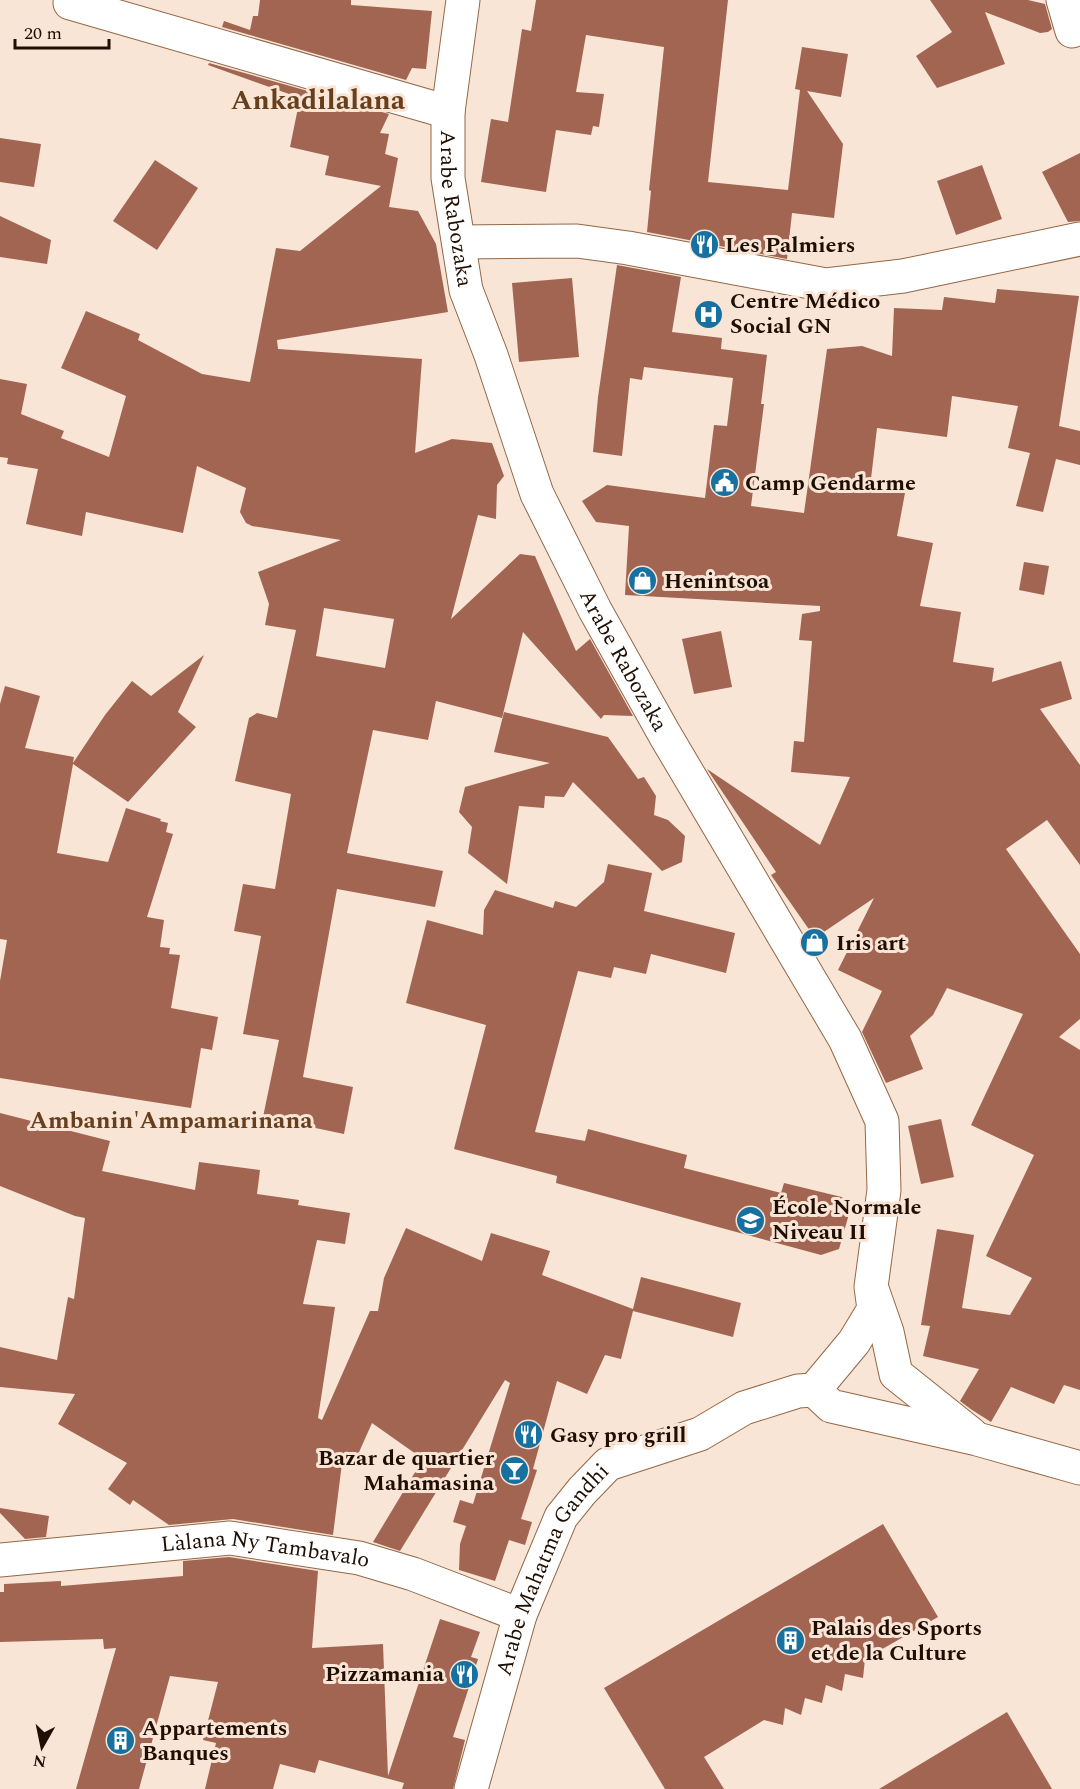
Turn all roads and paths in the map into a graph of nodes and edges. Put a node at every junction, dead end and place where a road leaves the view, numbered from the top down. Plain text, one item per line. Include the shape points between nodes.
1 (462, 0) edge
2 (1063, 0) edge
3 (70, 3) dead end
4 (1072, 31) dead end
5 (448, 112) junction
6 (1080, 239) edge
7 (459, 242) junction
8 (871, 1287) junction
9 (814, 1390) junction
10 (977, 1439) junction
11 (1080, 1468) edge
12 (0, 1560) edge
13 (520, 1615) junction
14 (471, 1789) edge

1 - 5 street, Arabe Rabozaka
2 - 4 street
3 - 5 street
5 - 7 street, Arabe Rabozaka via 448,178
6 - 7 street via 903,276 826,285 577,241
7 - 8 street, Arabe Rabozaka via 466,290 537,494 595,610 665,735 845,1038 882,1121 884,1190
8 - 9 street, Arabe Rabozaka via 874,1309 854,1342
8 - 10 street via 896,1374
9 - 10 street via 831,1406
9 - 13 street, Arabe Mahatma Gandhi via 798,1391 744,1408 699,1434 608,1464 561,1516
10 - 11 street
12 - 13 street, Làlana Ny Tambavalo via 230,1538 359,1558
13 - 14 street, Arabe Mahatma Gandhi

